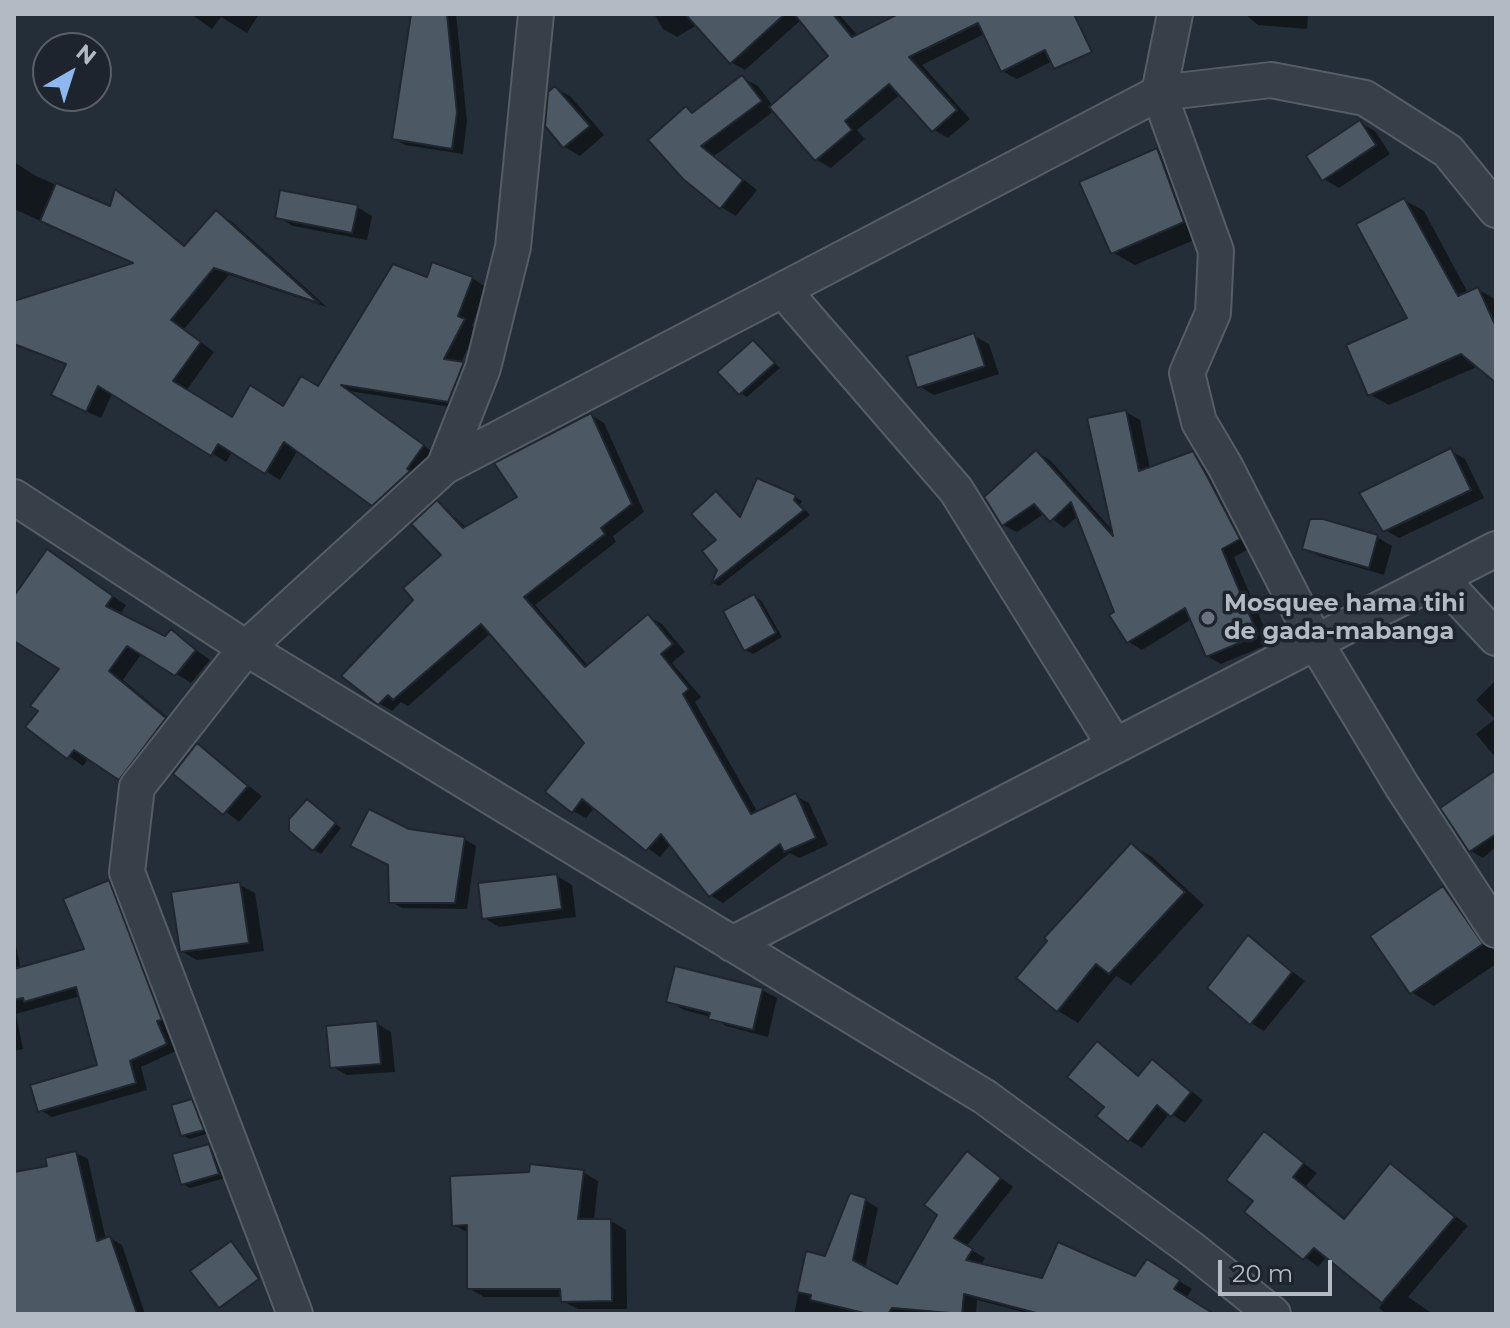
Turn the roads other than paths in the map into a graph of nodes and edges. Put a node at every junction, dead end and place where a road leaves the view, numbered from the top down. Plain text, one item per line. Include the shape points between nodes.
1 (536, 14) edge
2 (1175, 14) edge
3 (1159, 93) junction
4 (1496, 210) edge
5 (783, 290) junction
6 (444, 467) junction
7 (14, 497) edge
8 (1496, 549) edge
9 (1442, 580) junction
10 (1496, 638) edge
11 (1316, 643) junction
12 (246, 648) junction
13 (1115, 746) junction
14 (1496, 930) edge
15 (732, 944) junction
16 (295, 1314) edge
17 (1273, 1314) edge

1 - 6 street via 513,247 483,368
2 - 3 street
3 - 4 street via 1271,80 1365,98 1448,151
3 - 5 street
3 - 11 street via 1216,251 1213,313 1187,373 1199,422
5 - 6 street
5 - 13 street via 956,490
6 - 12 street
7 - 12 street
8 - 9 street
9 - 10 street
9 - 11 street
11 - 13 street
11 - 14 street
12 - 15 street
12 - 16 street via 137,787 127,872
13 - 15 street
15 - 17 street via 985,1097

